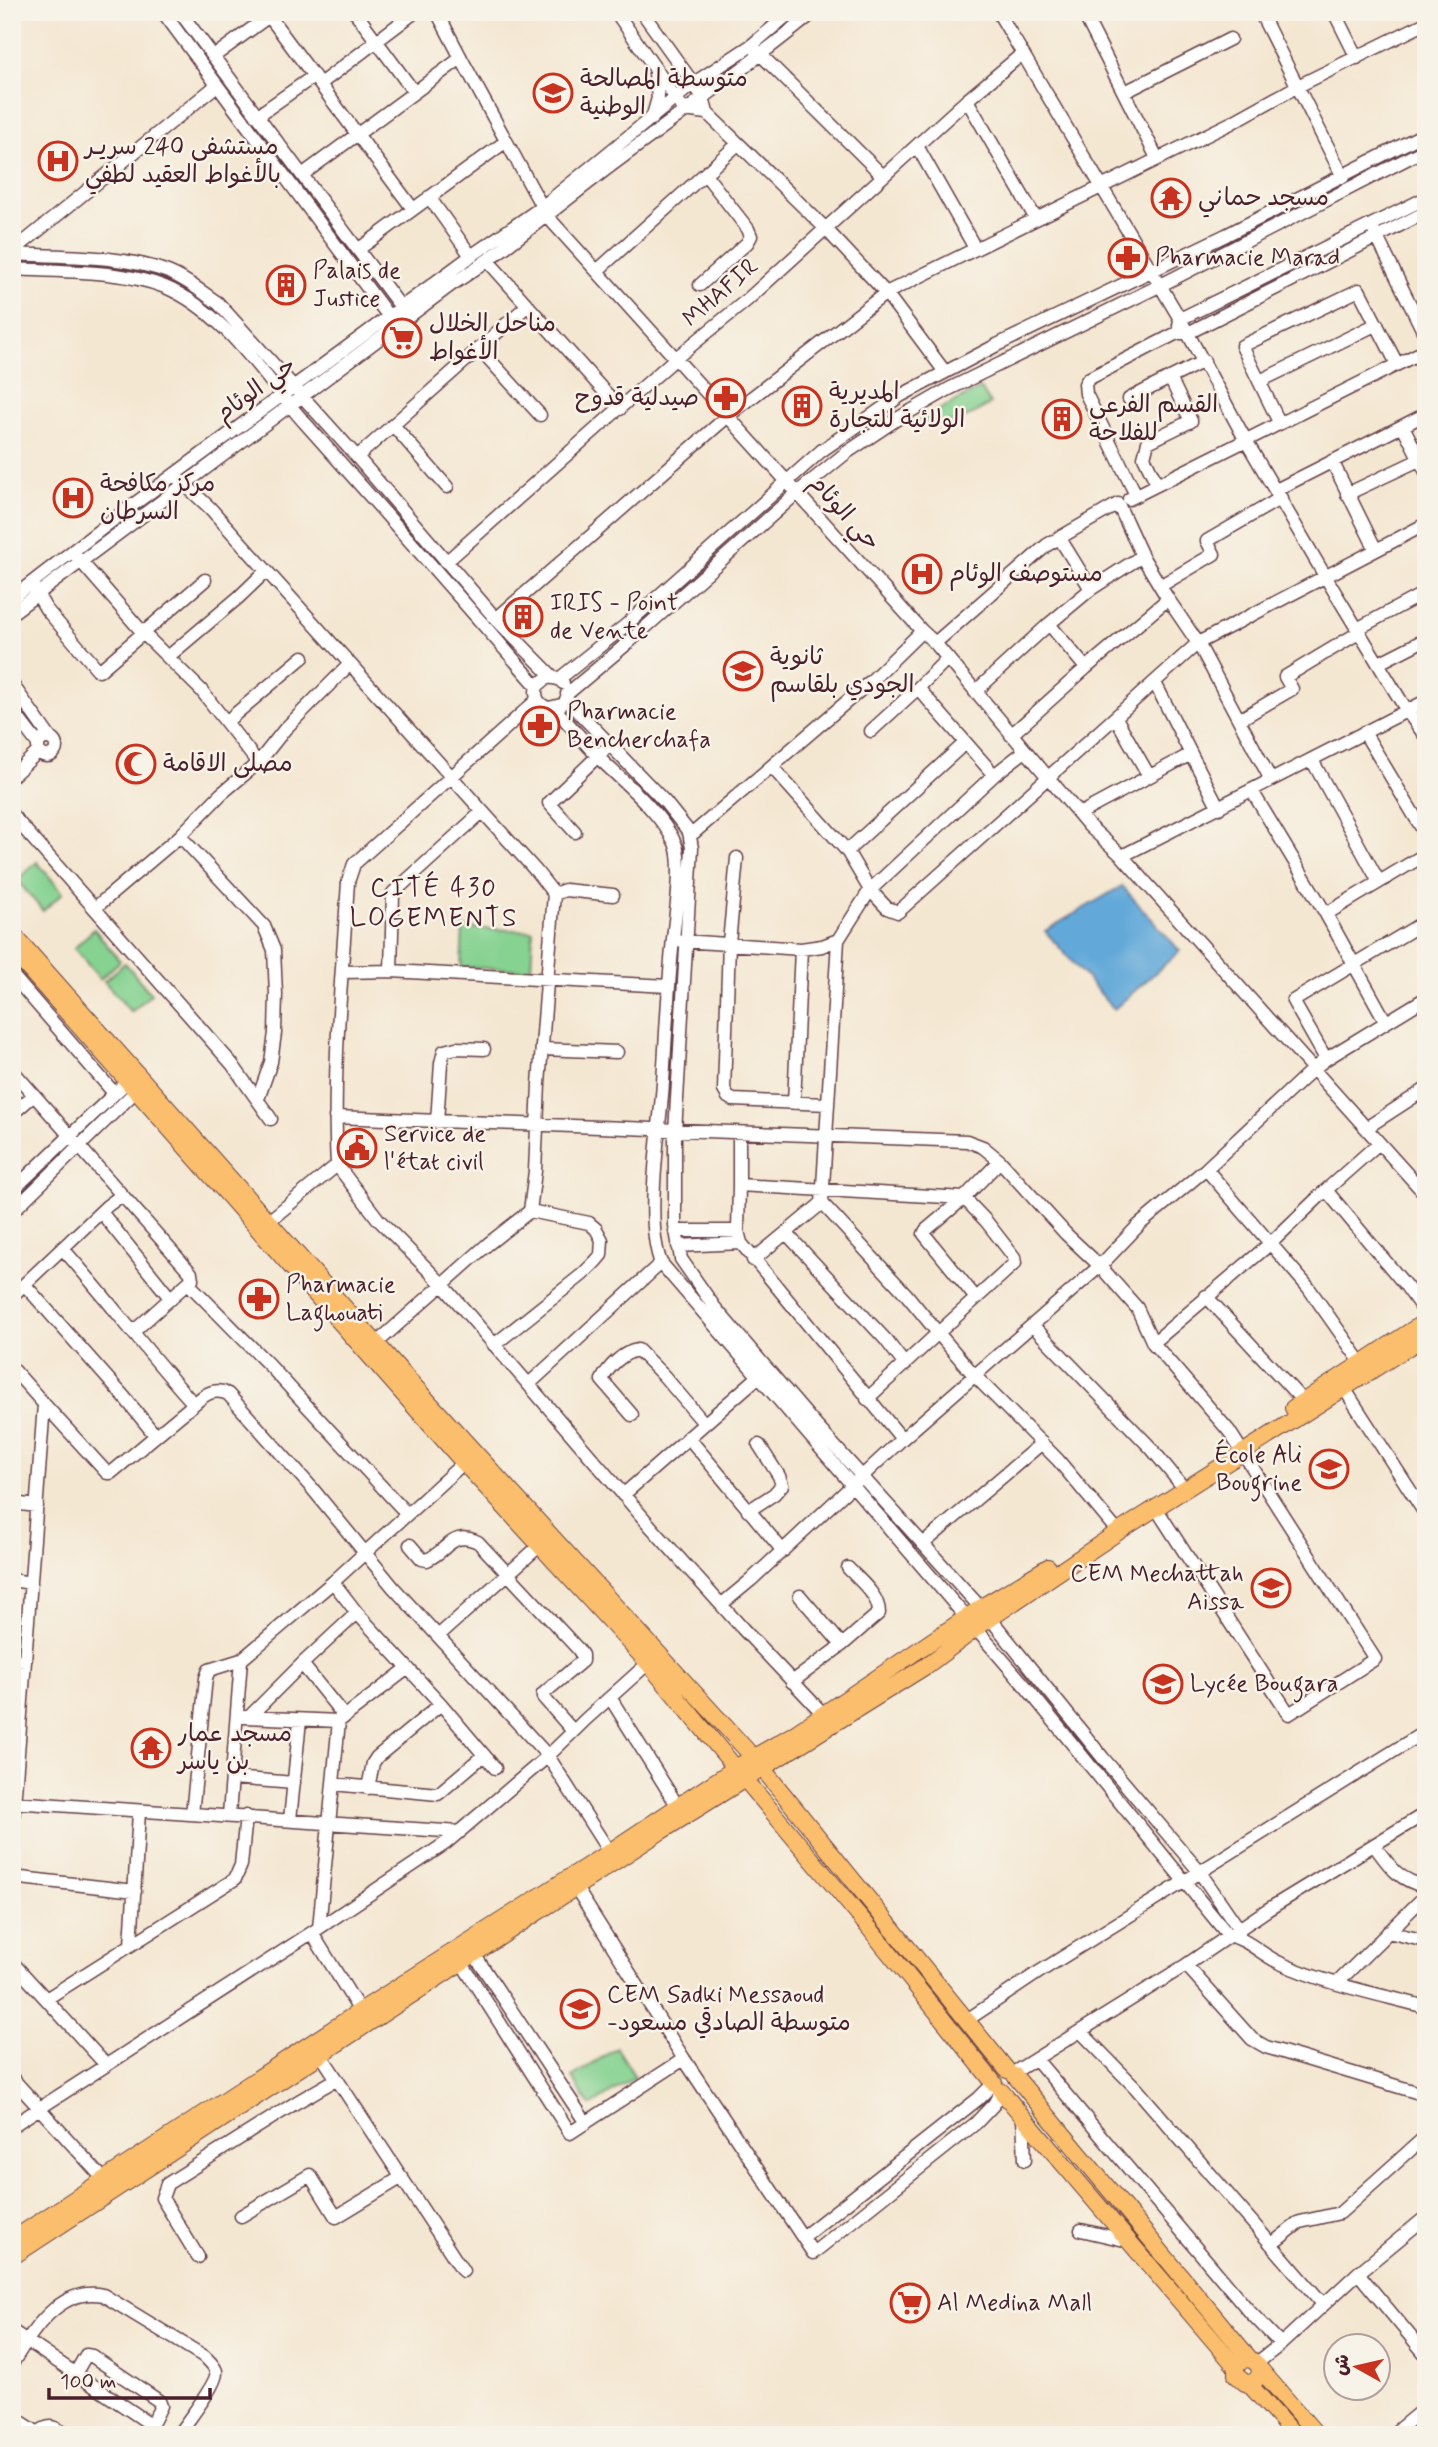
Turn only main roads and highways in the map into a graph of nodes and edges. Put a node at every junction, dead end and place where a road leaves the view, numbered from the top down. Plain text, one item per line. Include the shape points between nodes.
1 (12, 933) edge
2 (18, 952) edge
3 (1426, 1321) edge
4 (1426, 1336) edge
5 (1365, 1368) junction
6 (1239, 1449) junction
7 (1115, 1529) junction
8 (653, 1659) junction
9 (758, 1763) junction
10 (742, 1773) junction
11 (613, 1857) junction
12 (364, 2017) junction
13 (291, 2066) junction
14 (1012, 2073) junction
15 (997, 2087) junction
16 (109, 2185) junction
17 (12, 2240) edge
18 (12, 2257) edge
19 (1251, 2365) junction
20 (1294, 2435) edge
21 (1317, 2435) edge

1 - 2 main road
2 - 8 main road
3 - 5 main road
4 - 5 main road
5 - 6 main road via 1303,1401
5 - 6 main road via 1343,1388
6 - 7 main road via 1179,1482
6 - 7 main road via 1156,1508
7 - 9 main road
8 - 9 main road
8 - 10 main road
9 - 10 main road
9 - 14 main road
10 - 11 main road via 660,1832
10 - 11 main road via 677,1805
10 - 15 main road
11 - 12 main road
11 - 12 main road via 576,1888
12 - 13 main road
12 - 13 main road via 321,2054
13 - 16 main road
14 - 15 main road via 997,2073
14 - 19 main road
15 - 19 main road via 1129,2241
16 - 17 main road
16 - 18 main road
19 - 20 main road via 1238,2379 1249,2384
19 - 21 main road

